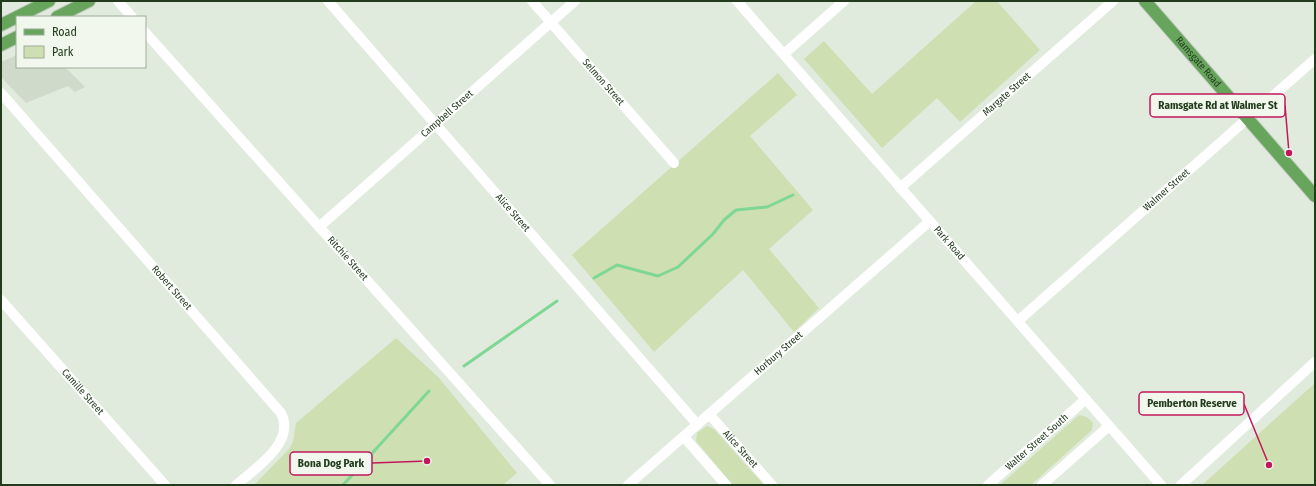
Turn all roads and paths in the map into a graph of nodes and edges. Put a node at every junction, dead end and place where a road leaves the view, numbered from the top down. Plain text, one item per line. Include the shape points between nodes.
1 (49, 1) edge
2 (89, 1) edge
3 (118, 1) edge
4 (328, 1) edge
5 (532, 1) edge
6 (575, 1) edge
7 (737, 1) edge
8 (844, 1) edge
9 (1113, 1) edge
10 (1145, 1) edge
11 (19, 16) edge
12 (59, 16) edge
13 (131, 16) edge
14 (16, 18) edge
15 (551, 22) junction
16 (1, 25) edge
17 (146, 33) edge
18 (16, 38) edge
19 (1, 45) edge
20 (784, 54) junction
21 (1315, 59) edge
22 (1, 93) edge
23 (1248, 118) junction
24 (435, 124) junction
25 (674, 163) dead end
26 (900, 188) junction
27 (1315, 196) edge
28 (930, 220) junction
29 (319, 227) junction
30 (1, 300) edge
31 (1018, 321) junction
32 (1315, 362) edge
33 (1086, 399) junction
34 (709, 414) junction
35 (697, 424) junction
36 (1109, 426) junction
37 (684, 437) junction
38 (165, 485) edge
39 (236, 485) edge
40 (550, 485) edge
41 (628, 485) edge
42 (726, 485) edge
43 (772, 485) edge
44 (988, 485) edge
45 (1042, 485) edge
46 (1161, 485) edge
47 (1182, 485) edge

1 - 11 main road
2 - 12 main road
3 - 13 street
4 - 24 street, Alice Street
5 - 15 street, Selmon Street
6 - 15 street, Campbell Street
7 - 20 street, Park Road
8 - 20 street
9 - 26 street, Margate Street
10 - 23 main road, Ramsgate Road
14 - 16 main road
15 - 24 street, Campbell Street
15 - 25 street, Selmon Street
17 - 29 street, Ritchie Street
18 - 19 main road
20 - 26 street, Park Road
21 - 23 street, Walmer Street
22 - 39 street, Robert Street via 281,412 285,427 281,442
23 - 27 main road, Ramsgate Road
23 - 31 street, Walmer Street
24 - 29 street, Campbell Street
24 - 35 street, Alice Street
26 - 28 street, Park Road
28 - 31 street, Park Road
28 - 34 street, Horbury Street
29 - 40 street, Ritchie Street
30 - 38 street, Camille Street
31 - 33 street, Park Road
32 - 47 street
33 - 36 street, Park Road
33 - 44 street, Walter Street South
34 - 35 street, Horbury Street
34 - 43 street, Alice Street
35 - 37 street, Horbury Street
36 - 45 street
36 - 46 street, Park Road
37 - 41 street, Horbury Street
37 - 42 street

